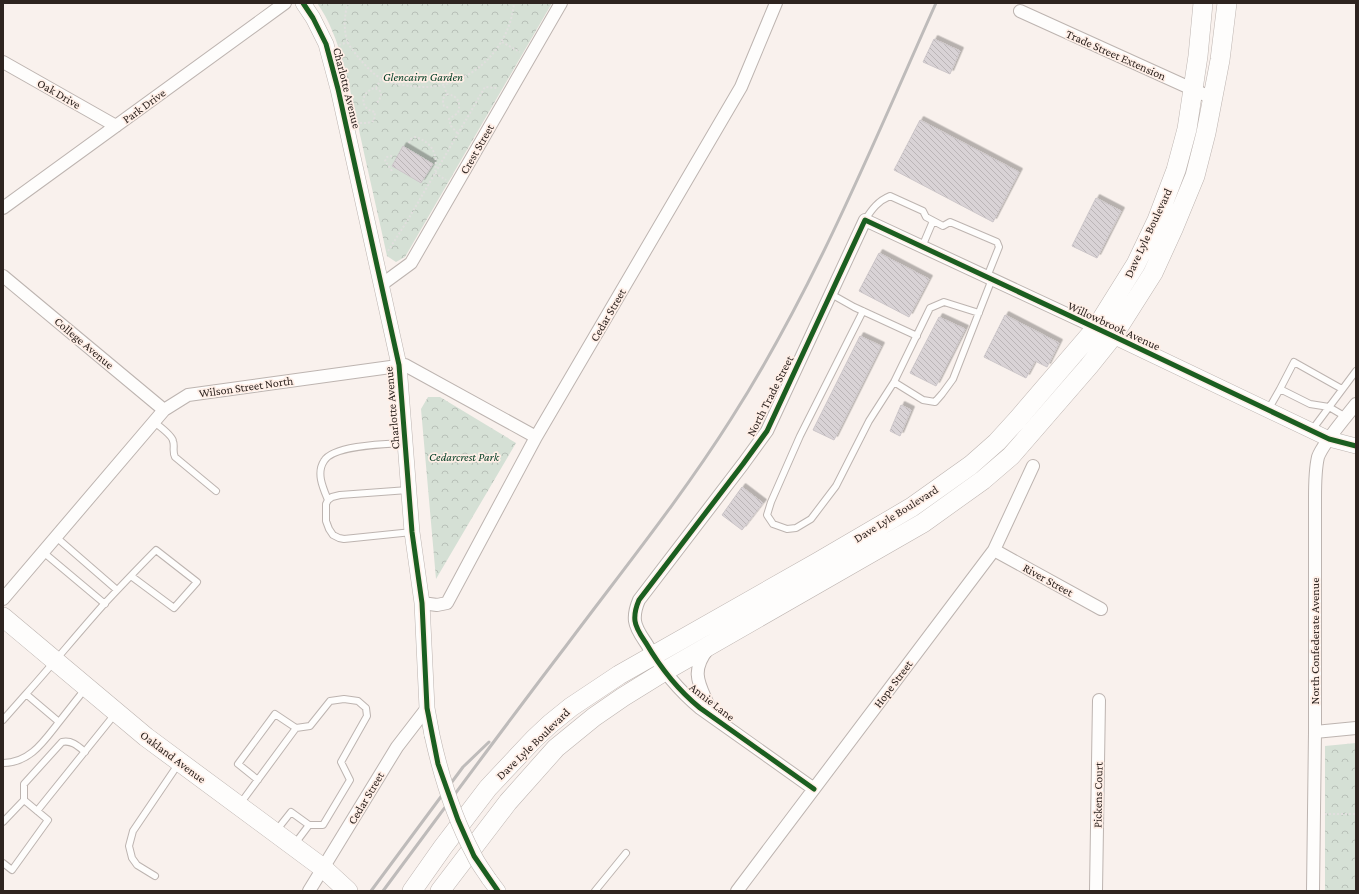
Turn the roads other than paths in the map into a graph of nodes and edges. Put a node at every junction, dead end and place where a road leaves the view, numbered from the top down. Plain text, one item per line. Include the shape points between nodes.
1 (285, 3) edge
2 (303, 3) edge
3 (561, 3) edge
4 (776, 3) edge
5 (1202, 3) edge
6 (1227, 3) edge
7 (1020, 11) dead end
8 (3, 62) edge
9 (1193, 90) junction
10 (1212, 98) junction
11 (116, 126) junction
12 (3, 208) edge
13 (865, 220) junction
14 (933, 221) junction
15 (922, 247) junction
16 (3, 276) edge
17 (990, 278) junction
18 (381, 285) junction
19 (831, 294) junction
20 (863, 311) junction
21 (979, 313) junction
22 (1105, 332) junction
23 (917, 336) junction
24 (399, 365) junction
25 (1356, 371) edge
26 (894, 382) junction
27 (1280, 389) junction
28 (1342, 389) junction
29 (1356, 404) edge
30 (1329, 407) junction
31 (164, 410) junction
32 (1268, 410) junction
33 (1346, 417) junction
34 (154, 422) junction
35 (1311, 431) junction
36 (536, 437) junction
37 (1329, 439) junction
38 (405, 443) junction
39 (1356, 446) edge
40 (1033, 466) dead end
41 (408, 490) junction
42 (216, 491) dead end
43 (328, 500) junction
44 (412, 532) junction
45 (56, 537) junction
46 (994, 550) junction
47 (43, 552) junction
48 (131, 576) junction
49 (651, 584) joint
50 (118, 590) junction
51 (3, 599) edge
52 (422, 603) junction
53 (104, 604) junction
54 (1101, 609) dead end
55 (3, 617) edge
56 (713, 644) junction
57 (653, 656) junction
58 (56, 662) junction
59 (665, 671) junction
60 (86, 687) junction
61 (26, 694) junction
62 (1099, 700) dead end
63 (427, 708) junction
64 (116, 712) junction
65 (712, 716) junction
66 (3, 720) edge
67 (59, 722) junction
68 (296, 728) junction
69 (1356, 728) edge
70 (1315, 732) junction
71 (85, 752) junction
72 (179, 762) junction
73 (3, 763) edge
74 (258, 780) junction
75 (814, 789) junction
76 (24, 800) junction
77 (239, 806) junction
78 (37, 811) junction
79 (3, 822) edge
80 (309, 824) junction
81 (275, 832) junction
82 (294, 846) junction
83 (626, 853) dead end
84 (3, 863) edge
85 (329, 872) junction
86 (155, 876) dead end
87 (309, 891) edge
88 (348, 891) edge
89 (412, 891) edge
90 (440, 891) edge
91 (498, 891) edge
92 (595, 891) edge
93 (737, 891) edge
94 (1096, 891) edge
95 (1313, 891) edge

1 - 11 street, Park Drive
2 - 18 street, Charlotte Avenue via 326,44
3 - 18 street, Crest Street via 411,263
4 - 36 street, Cedar Street via 741,87
5 - 9 main road, Dave Lyle Boulevard
6 - 10 main road, Dave Lyle Boulevard
7 - 9 street, Trade Street Extension
8 - 11 street, Oak Drive
9 - 10 street, Trade Street Extension
9 - 22 main road, Dave Lyle Boulevard via 1187,129 1176,170 1160,213
10 - 22 main road, Dave Lyle Boulevard via 1195,176 1153,273
11 - 12 street, Park Drive
13 - 14 lane via 873,207 890,196 923,211 926,217
13 - 15 street, Willowbrook Avenue
13 - 19 street, North Trade Street
14 - 15 lane
14 - 17 lane via 943,226 950,222 997,242 999,247
15 - 17 street, Willowbrook Avenue
16 - 31 street, College Avenue
17 - 21 lane
17 - 22 street, Willowbrook Avenue
18 - 24 street, Charlotte Avenue
19 - 20 lane
19 - 49 street, North Trade Street via 767,431
20 - 23 lane
20 - 26 lane via 800,436 772,502 767,515 773,524 796,528 811,519 836,486 869,421
21 - 23 lane via 944,302 930,308
21 - 26 lane via 952,379 935,402 923,400
22 - 32 street, Willowbrook Avenue
22 - 56 main road, Dave Lyle Boulevard via 1089,366 1011,456 983,480 923,523
22 - 57 main road, Dave Lyle Boulevard via 971,465 912,507
23 - 26 lane
24 - 31 street, Wilson Street North via 188,395
24 - 36 street, Wilson Street North via 405,365
24 - 38 street, Charlotte Avenue
25 - 28 lane
27 - 28 lane via 1294,362
27 - 30 lane via 1310,404
27 - 32 lane
28 - 30 lane
29 - 33 street, North Confederate Avenue
30 - 33 lane
30 - 35 lane
31 - 34 street, Wilson Street North
32 - 35 street, Willowbrook Avenue
33 - 37 street, North Confederate Avenue
34 - 42 lane via 172,437 175,457
34 - 45 street, Wilson Street North
35 - 37 street, Willowbrook Avenue
36 - 52 street, Cedar Street via 447,603
37 - 39 street, Willowbrook Avenue
37 - 70 street, North Confederate Avenue via 1318,458 1314,498
38 - 41 street, Charlotte Avenue
38 - 43 lane via 348,448 328,456 322,464 321,474 322,486
40 - 46 street, Hope Street
41 - 43 lane via 340,495
41 - 44 street, Charlotte Avenue
43 - 44 lane via 326,521 329,529 333,535 344,540
44 - 52 street, Charlotte Avenue
45 - 47 street, Wilson Street North
45 - 50 lane
46 - 54 street, River Street
46 - 75 street, Hope Street
47 - 51 street, Wilson Street North
47 - 53 lane
48 - 48 lane via 156,550 197,582 174,608
48 - 50 lane
49 - 57 street, Annie Lane via 635,608 635,620
50 - 53 lane
52 - 63 street, Charlotte Avenue
53 - 58 lane
55 - 58 main road, Oakland Avenue
56 - 59 main road, Dave Lyle Boulevard
56 - 65 street via 702,657 697,673
57 - 59 street, Annie Lane
57 - 89 main road, Dave Lyle Boulevard via 594,691 550,724 488,788
58 - 60 main road, Oakland Avenue
58 - 61 lane
59 - 65 street, Annie Lane via 685,695
59 - 90 main road, Dave Lyle Boulevard via 594,717 556,748 508,802
60 - 64 main road, Oakland Avenue
60 - 67 lane
61 - 66 lane
61 - 67 lane
62 - 94 street, Pickens Court
63 - 85 street, Cedar Street via 397,747
63 - 91 street, Charlotte Avenue, bridge via 438,764 458,820 474,856
64 - 71 lane
64 - 72 main road, Oakland Avenue
65 - 75 street, Annie Lane
67 - 73 lane via 29,755 16,762
68 - 74 lane
68 - 74 lane via 275,714 238,764
68 - 80 lane via 310,726 330,701 358,701 366,708 364,724 341,762 350,780 323,825
69 - 70 street
70 - 95 street, North Confederate Avenue
71 - 76 lane via 69,741 62,742 24,784
71 - 78 lane
72 - 77 main road, Oakland Avenue
72 - 86 lane via 133,831 128,846 137,865
74 - 77 lane
75 - 93 street, Hope Street
76 - 78 lane
76 - 79 lane
77 - 81 main road, Oakland Avenue
78 - 84 lane via 48,820 12,870
80 - 81 lane via 291,812
80 - 82 lane
81 - 82 main road, Oakland Avenue
82 - 85 main road, Oakland Avenue
83 - 92 lane
85 - 87 street, Cedar Street
85 - 88 main road, Oakland Avenue

